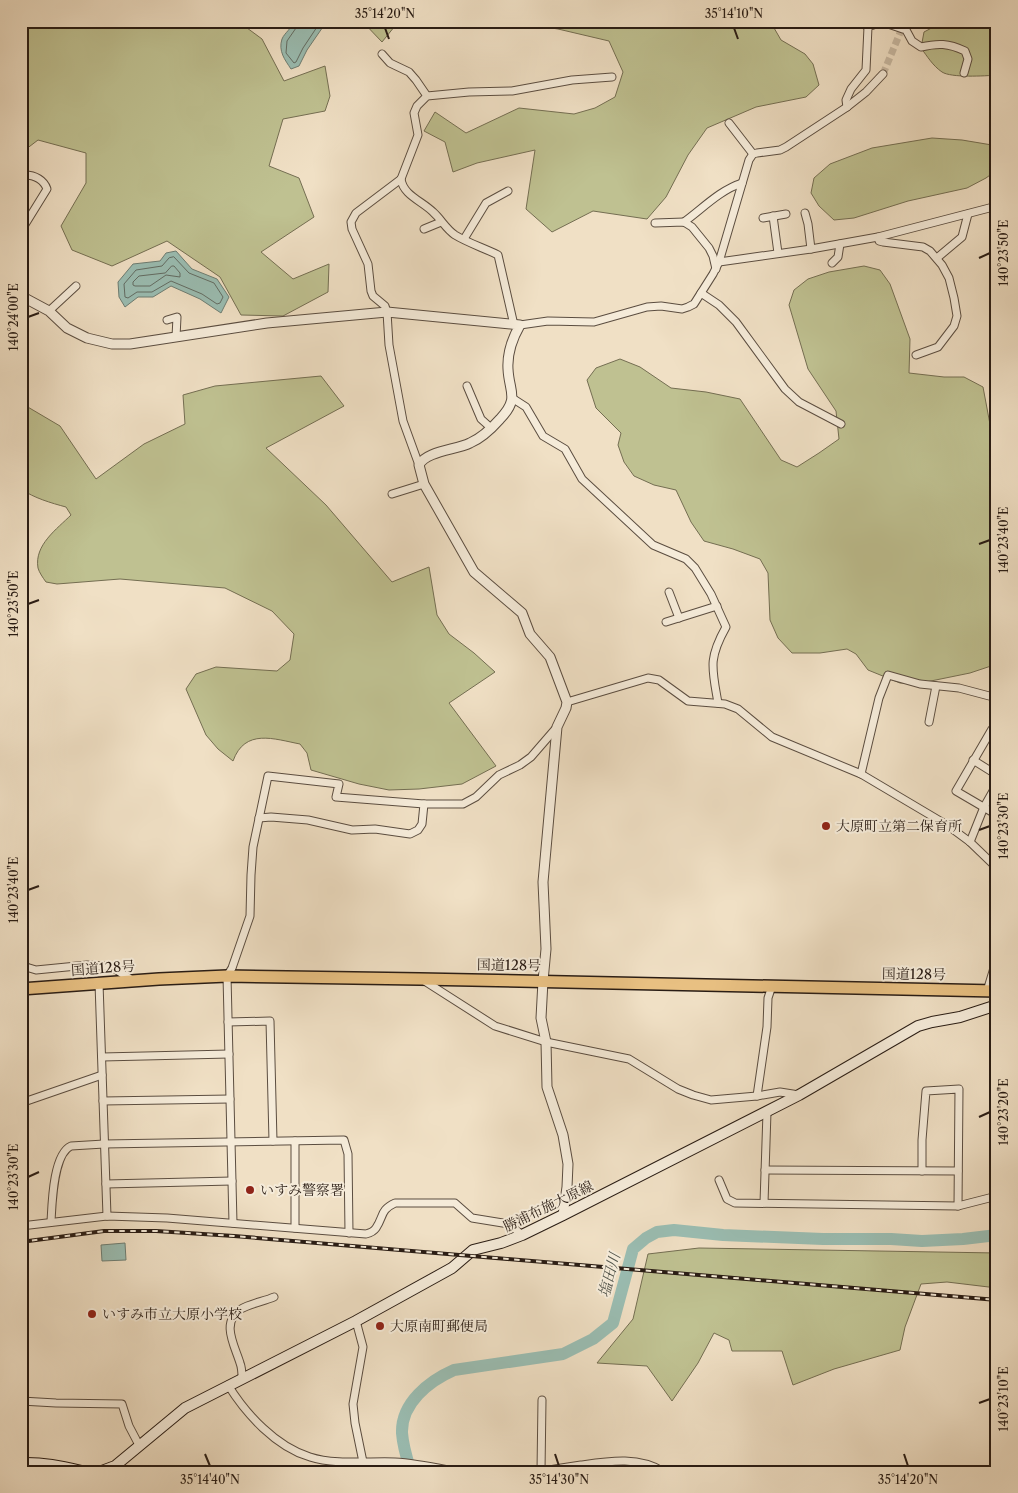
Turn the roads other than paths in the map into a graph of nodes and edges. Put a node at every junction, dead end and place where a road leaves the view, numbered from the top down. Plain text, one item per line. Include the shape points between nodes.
1 (858, 21) edge
2 (866, 24) edge
3 (382, 54) dead end
4 (964, 73) dead end
5 (883, 74) tunnel mouth
6 (612, 77) dead end
7 (427, 96) junction
8 (847, 107) junction
9 (728, 123) dead end
10 (753, 154) junction
11 (401, 179) junction
12 (21, 180) edge
13 (742, 183) junction
14 (508, 191) dead end
15 (997, 206) edge
16 (805, 213) dead end
17 (786, 214) dead end
18 (968, 214) junction
19 (773, 216) junction
20 (763, 218) dead end
21 (441, 222) junction
22 (684, 222) junction
23 (655, 223) dead end
24 (424, 229) dead end
25 (21, 231) edge
26 (878, 237) junction
27 (464, 239) junction
28 (840, 244) junction
29 (811, 249) junction
30 (778, 253) junction
31 (938, 258) junction
32 (832, 263) dead end
33 (717, 266) junction
34 (76, 286) dead end
35 (701, 293) junction
36 (21, 296) edge
37 (49, 311) junction
38 (387, 312) junction
39 (167, 320) dead end
40 (517, 325) junction
41 (176, 337) junction
42 (916, 355) dead end
43 (467, 386) dead end
44 (512, 398) junction
45 (841, 424) dead end
46 (491, 428) junction
47 (419, 465) junction
48 (424, 484) junction
49 (392, 494) dead end
50 (669, 592) dead end
51 (717, 606) junction
52 (679, 618) junction
53 (666, 622) dead end
54 (936, 686) junction
55 (997, 700) edge
56 (567, 702) junction
57 (718, 703) junction
58 (929, 722) dead end
59 (557, 727) junction
60 (997, 732) edge
61 (974, 760) junction
62 (861, 774) junction
63 (997, 775) edge
64 (997, 784) edge
65 (424, 804) junction
66 (984, 807) junction
67 (997, 815) edge
68 (259, 818) junction
69 (970, 842) junction
70 (997, 868) edge
71 (21, 956) edge
72 (997, 958) edge
73 (26, 967) junction
74 (21, 976) edge
75 (227, 976) junction
76 (420, 979) junction
77 (132, 980) junction
78 (543, 981) junction
79 (99, 983) junction
80 (772, 986) junction
81 (21, 989) edge
82 (992, 991) edge
83 (997, 1005) edge
84 (228, 1022) junction
85 (546, 1042) junction
86 (229, 1054) junction
87 (102, 1057) junction
88 (102, 1074) junction
89 (799, 1095) junction
90 (757, 1096) junction
91 (230, 1099) junction
92 (103, 1100) junction
93 (21, 1103) edge
94 (767, 1112) junction
95 (272, 1141) junction
96 (295, 1141) junction
97 (231, 1142) junction
98 (104, 1144) junction
99 (765, 1170) junction
100 (922, 1171) junction
101 (958, 1171) junction
102 (719, 1180) dead end
103 (232, 1181) junction
104 (106, 1184) junction
105 (997, 1196) edge
106 (764, 1203) junction
107 (958, 1206) junction
108 (563, 1215) junction
109 (107, 1216) junction
110 (51, 1222) junction
111 (233, 1223) junction
112 (21, 1226) edge
113 (295, 1228) junction
114 (349, 1233) junction
115 (522, 1235) junction
116 (274, 1298) dead end
117 (356, 1321) junction
118 (242, 1378) junction
119 (228, 1385) junction
120 (542, 1400) dead end
121 (21, 1401) edge
122 (139, 1445) junction
123 (363, 1462) junction
124 (21, 1463) edge
125 (540, 1471) edge
126 (86, 1472) edge
127 (99, 1472) edge
128 (460, 1472) edge
129 (664, 1472) edge

1 - 2 street
2 - 4 street via 886,23 906,30 912,41 921,47 939,43 965,51 968,59
2 - 8 street via 866,70 846,100
3 - 7 street via 390,63 409,72
5 - 8 street
6 - 7 street via 572,80 512,91
7 - 11 street via 414,113 418,135
8 - 10 street via 780,150
9 - 10 street
10 - 13 street
11 - 21 street via 412,196 434,212
11 - 38 street via 356,213 351,222 368,264 373,296
12 - 25 street via 31,175 41,180 47,189
13 - 22 street via 723,192
13 - 33 street
14 - 27 street via 486,203
15 - 18 street
16 - 29 street
17 - 19 street
18 - 26 street
18 - 31 street via 962,237
19 - 20 street
19 - 30 street
21 - 24 street
21 - 27 street
22 - 23 street
22 - 33 street via 709,248
26 - 28 street
26 - 31 street via 883,242 923,247
27 - 40 street via 498,255
28 - 29 street
28 - 32 street via 838,257
29 - 30 street
30 - 33 street
31 - 42 street via 949,278 957,316 954,326 938,347
33 - 35 street
34 - 37 street
35 - 40 street via 694,304 682,309 647,307 594,322 548,321
35 - 45 street via 719,304 736,322 785,389 799,402
36 - 37 street
37 - 41 street via 67,328 87,338 112,344
38 - 40 street
38 - 41 street via 292,320
38 - 47 street via 389,345 403,421
39 - 41 street via 177,317
40 - 44 street via 509,351
43 - 46 street via 481,419
44 - 46 street via 502,418
44 - 51 street via 526,407 542,436 565,449 582,479 653,545 686,559 695,568
46 - 47 street via 470,443 425,458
47 - 48 street
48 - 49 street
48 - 56 street via 474,572 522,613 530,634 550,657
50 - 52 street
51 - 52 street
51 - 57 street via 726,627 713,654
52 - 53 street
54 - 55 street via 959,688
54 - 58 street
54 - 62 street via 888,675 879,698
56 - 57 street via 648,678 659,680 688,702
56 - 59 street
57 - 62 street via 738,708 772,737
59 - 65 street via 531,758 499,775 476,797 463,804
59 - 78 street via 544,882 546,949
60 - 61 street via 992,729
61 - 63 street
61 - 66 street via 956,792
62 - 69 street
64 - 66 street
65 - 68 street via 422,824 410,834 375,829 352,830 308,820
65 - 68 street via 336,797 339,784 268,776
66 - 67 street
66 - 69 street
68 - 75 street via 251,875 250,916
69 - 70 street
71 - 73 street
72 - 82 street
73 - 74 street
73 - 77 street via 36,970 105,966
75 - 76 highway, 国道128号
75 - 77 highway, 国道128号
75 - 84 street
76 - 78 highway, 国道128号
76 - 85 street via 495,1026
77 - 79 highway, 国道128号
78 - 80 highway, 国道128号
78 - 85 street via 541,1018
79 - 81 highway, 国道128号
79 - 87 street
80 - 82 highway, 国道128号
80 - 90 street
83 - 89 main road, 勝浦布施大原線 via 918,1026
84 - 86 street
84 - 95 street via 270,1021
85 - 90 street via 628,1060 678,1089 711,1100
85 - 108 street via 547,1088 563,1135 568,1164
86 - 87 street
86 - 91 street
87 - 88 street
88 - 92 street
88 - 93 street
89 - 90 street via 780,1092
89 - 94 main road, 勝浦布施大原線
91 - 92 street
91 - 97 street
92 - 98 street
94 - 99 street
94 - 108 main road, 勝浦布施大原線
95 - 96 street
95 - 97 street
96 - 113 street
96 - 114 street via 344,1140 348,1154
97 - 98 street
97 - 103 street
98 - 104 street
98 - 110 street via 66,1148 54,1182
99 - 100 street
99 - 106 street
100 - 101 street
100 - 101 street via 926,1091 959,1089
101 - 107 street
102 - 106 street via 727,1198 735,1203
103 - 104 street
103 - 111 street
104 - 109 street
105 - 107 street
106 - 107 street
108 - 115 main road, 勝浦布施大原線
109 - 110 street
109 - 111 street
110 - 112 street
111 - 113 street
113 - 114 street
114 - 115 street via 366,1234 376,1229 383,1211 395,1203 456,1203 472,1218 508,1224
115 - 117 main road, 勝浦布施大原線 via 473,1250 452,1268
116 - 118 street via 241,1309 230,1323 230,1333 242,1365
117 - 118 main road, 勝浦布施大原線
117 - 123 street via 363,1347 353,1404
118 - 119 main road, 勝浦布施大原線
119 - 122 main road, 勝浦布施大原線 via 185,1408
119 - 123 street via 251,1416 282,1444 312,1458
120 - 125 street
121 - 122 street via 122,1404
122 - 127 main road, 勝浦布施大原線 via 115,1466
123 - 128 street via 396,1462
124 - 126 main road via 47,1464
125 - 129 street via 626,1461 645,1463

